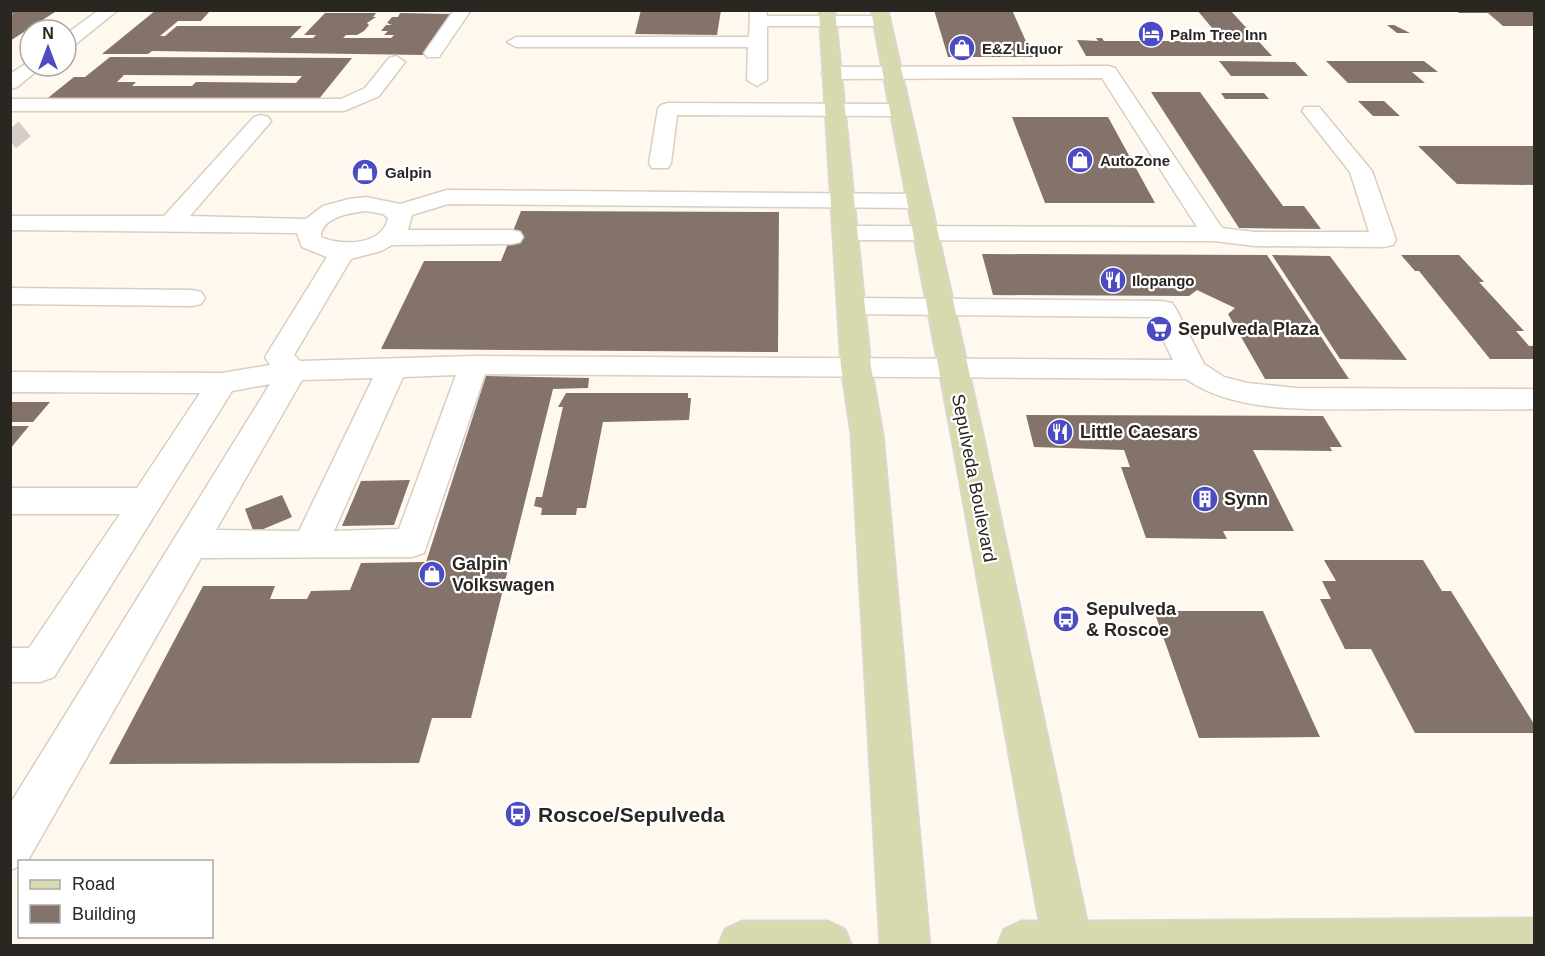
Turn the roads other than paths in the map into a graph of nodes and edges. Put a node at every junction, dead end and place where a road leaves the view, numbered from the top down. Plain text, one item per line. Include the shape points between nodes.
1 (110, 10) edge
2 (463, 10) edge
3 (758, 16) edge
4 (827, 16) edge
5 (880, 16) edge
6 (78, 34) edge
7 (516, 42) dead end
8 (758, 42) junction
9 (433, 53) dead end
10 (396, 62) dead end
11 (832, 73) junction
12 (891, 73) junction
13 (758, 80) dead end
14 (10, 105) tunnel mouth
15 (835, 109) junction
16 (899, 110) junction
17 (1312, 111) dead end
18 (10, 115) tunnel mouth
19 (261, 121) dead end
20 (32, 123) dead end
21 (660, 163) dead end
22 (843, 200) junction
23 (917, 201) junction
24 (397, 212) junction
25 (10, 223) edge
26 (171, 223) junction
27 (313, 226) junction
28 (845, 233) junction
29 (924, 234) junction
30 (1214, 234) junction
31 (511, 237) dead end
32 (389, 238) junction
33 (343, 251) junction
34 (10, 296) edge
35 (192, 298) dead end
36 (851, 306) junction
37 (940, 307) junction
38 (393, 366) junction
39 (474, 366) junction
40 (856, 367) junction
41 (953, 369) junction
42 (1192, 370) junction
43 (293, 371) junction
44 (10, 382) edge
45 (222, 383) junction
46 (1534, 399) edge
47 (10, 501) edge
48 (146, 501) junction
49 (190, 544) junction
50 (310, 545) junction
51 (10, 665) edge
52 (10, 848) edge
53 (1534, 943) edge
54 (742, 945) edge
55 (828, 945) edge
56 (905, 945) edge
57 (1021, 945) edge
58 (1067, 945) edge

1 - 6 street
2 - 9 street
3 - 4 street
3 - 8 street
4 - 5 street
4 - 11 main road
5 - 12 main road, Sepulveda Boulevard
7 - 8 street
8 - 13 street
10 - 14 street via 372,92 344,105
11 - 12 street
11 - 15 main road
12 - 16 main road, Sepulveda Boulevard
12 - 30 street via 1108,72
15 - 16 street
15 - 21 street via 668,109
15 - 22 main road
16 - 23 main road, Sepulveda Boulevard
17 - 30 street via 1361,171 1384,240 1255,240
18 - 20 street via 42,115
19 - 26 street
22 - 23 street
22 - 24 street via 447,197
22 - 28 main road
23 - 29 main road, Sepulveda Boulevard
24 - 27 street via 382,205 353,205 327,214
24 - 32 street via 402,222
25 - 26 street
26 - 27 street
27 - 33 street via 308,235 311,242
28 - 29 street
28 - 36 main road
29 - 30 street
29 - 37 main road, Sepulveda Boulevard
31 - 32 street
32 - 33 street via 360,250
33 - 43 street via 279,357
34 - 35 street
36 - 37 street
36 - 40 main road
37 - 41 main road, Sepulveda Boulevard
37 - 42 street via 1162,309
38 - 39 street
38 - 43 street
38 - 50 street
39 - 40 street
39 - 50 street via 412,543
40 - 41 street
40 - 56 main road via 867,434
41 - 42 street
41 - 58 main road, Sepulveda Boulevard
42 - 46 street via 1225,388 1296,398
43 - 45 street
43 - 49 street
44 - 45 street
45 - 48 street
47 - 48 street
48 - 51 street via 40,665
49 - 50 street
49 - 52 street
53 - 58 main road
54 - 55 main road
57 - 58 main road

